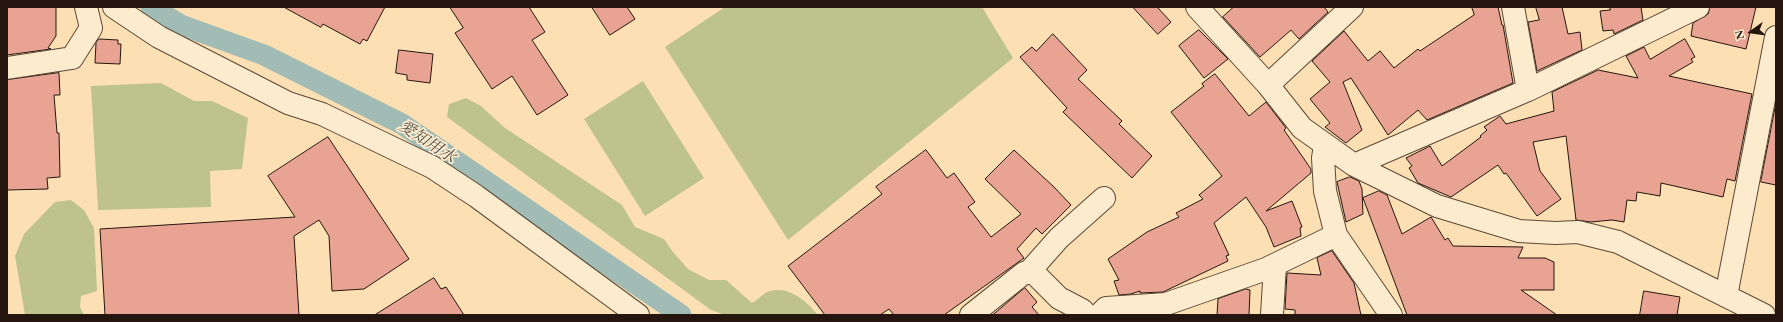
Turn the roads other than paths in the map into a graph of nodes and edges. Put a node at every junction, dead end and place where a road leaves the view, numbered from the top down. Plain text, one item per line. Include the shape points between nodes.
1 (86, 7) edge
2 (114, 7) edge
3 (1352, 7) edge
4 (1513, 7) edge
5 (1698, 7) edge
6 (1209, 11) edge
7 (1776, 37) edge
8 (7, 68) edge
9 (1268, 85) junction
10 (1528, 90) junction
11 (1326, 145) junction
12 (1354, 164) junction
13 (1104, 198) dead end
14 (1336, 235) junction
15 (1275, 265) junction
16 (1028, 273) junction
17 (1726, 296) junction
18 (638, 315) edge
19 (971, 315) edge
20 (1087, 315) edge
21 (1099, 315) edge
22 (1272, 315) edge
23 (1391, 315) edge
24 (1764, 315) edge

1 - 8 street via 91,28 72,58
2 - 18 street via 159,37 282,100 322,114 432,167 476,196
3 - 9 street
4 - 10 street
5 - 10 street
6 - 9 street
7 - 17 street
9 - 11 street via 1302,128
10 - 12 street
11 - 12 street
11 - 14 street via 1323,158 1325,191
12 - 17 street via 1437,206 1519,232 1578,232 1618,242
13 - 16 street via 1059,238
14 - 15 street
14 - 23 street
15 - 21 street via 1166,304 1106,308
15 - 22 street
16 - 19 street via 1024,273
16 - 20 street via 1033,272 1059,298
17 - 24 street

